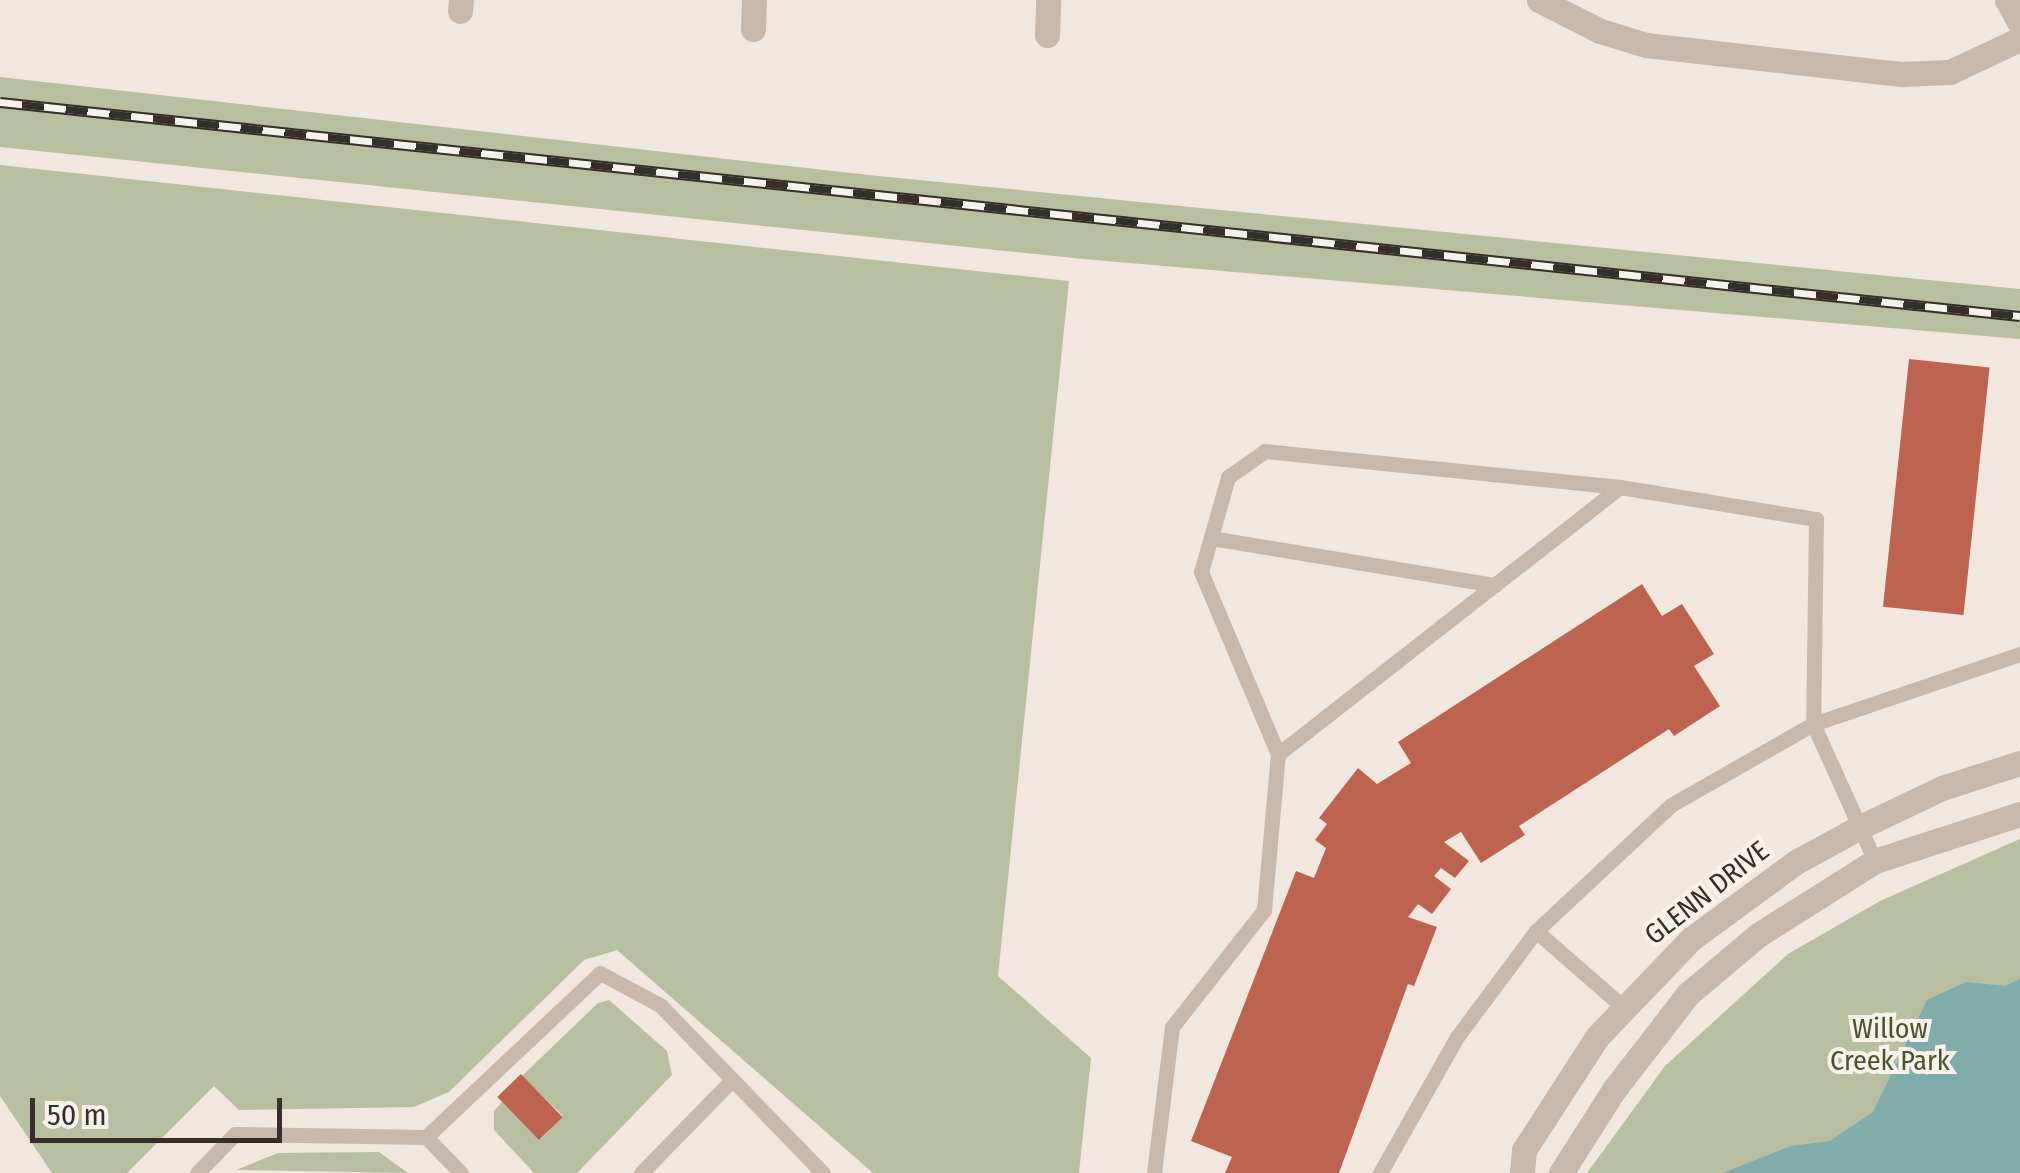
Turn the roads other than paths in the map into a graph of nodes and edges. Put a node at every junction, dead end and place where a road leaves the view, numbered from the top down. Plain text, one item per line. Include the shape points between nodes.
1 (754, 0) edge
2 (1048, 0) edge
3 (1539, 0) edge
4 (2007, 0) edge
5 (2020, 24) edge
6 (753, 29) dead end
7 (1047, 35) dead end
8 (2020, 38) edge
9 (1620, 487) junction
10 (1211, 538) junction
11 (1495, 585) junction
12 (2020, 654) edge
13 (1813, 724) junction
14 (1278, 754) junction
15 (2020, 763) edge
16 (2020, 801) edge
17 (2020, 814) edge
18 (1992, 820) junction
19 (1858, 828) junction
20 (1874, 861) junction
21 (1536, 930) junction
22 (1623, 1007) junction
23 (732, 1080) junction
24 (426, 1137) junction
25 (197, 1173) edge
26 (461, 1173) edge
27 (641, 1173) edge
28 (822, 1173) edge
29 (1154, 1173) edge
30 (1380, 1173) edge
31 (1522, 1173) edge
32 (1561, 1173) edge

1 - 6 street
2 - 7 street
3 - 8 street via 1646,45 1902,74 1950,72
4 - 5 street
9 - 10 lane via 1265,451 1228,477
9 - 11 lane
9 - 13 lane via 1816,520
10 - 11 lane
10 - 14 lane via 1201,572
11 - 14 lane
12 - 13 lane
13 - 19 lane
13 - 21 lane via 1671,806
14 - 29 lane via 1264,910 1172,1027
15 - 19 street, GLENN DRIVE via 1942,788
16 - 18 street
17 - 18 street
18 - 20 street
19 - 20 lane
19 - 22 street, GLENN DRIVE via 1734,904
20 - 32 street via 1758,935 1688,994 1613,1091
21 - 22 lane
21 - 30 lane via 1457,1037
22 - 31 street, GLENN DRIVE via 1524,1150
23 - 24 lane via 660,1005 600,973
23 - 27 lane
23 - 28 lane
24 - 25 lane via 235,1134
24 - 26 lane

